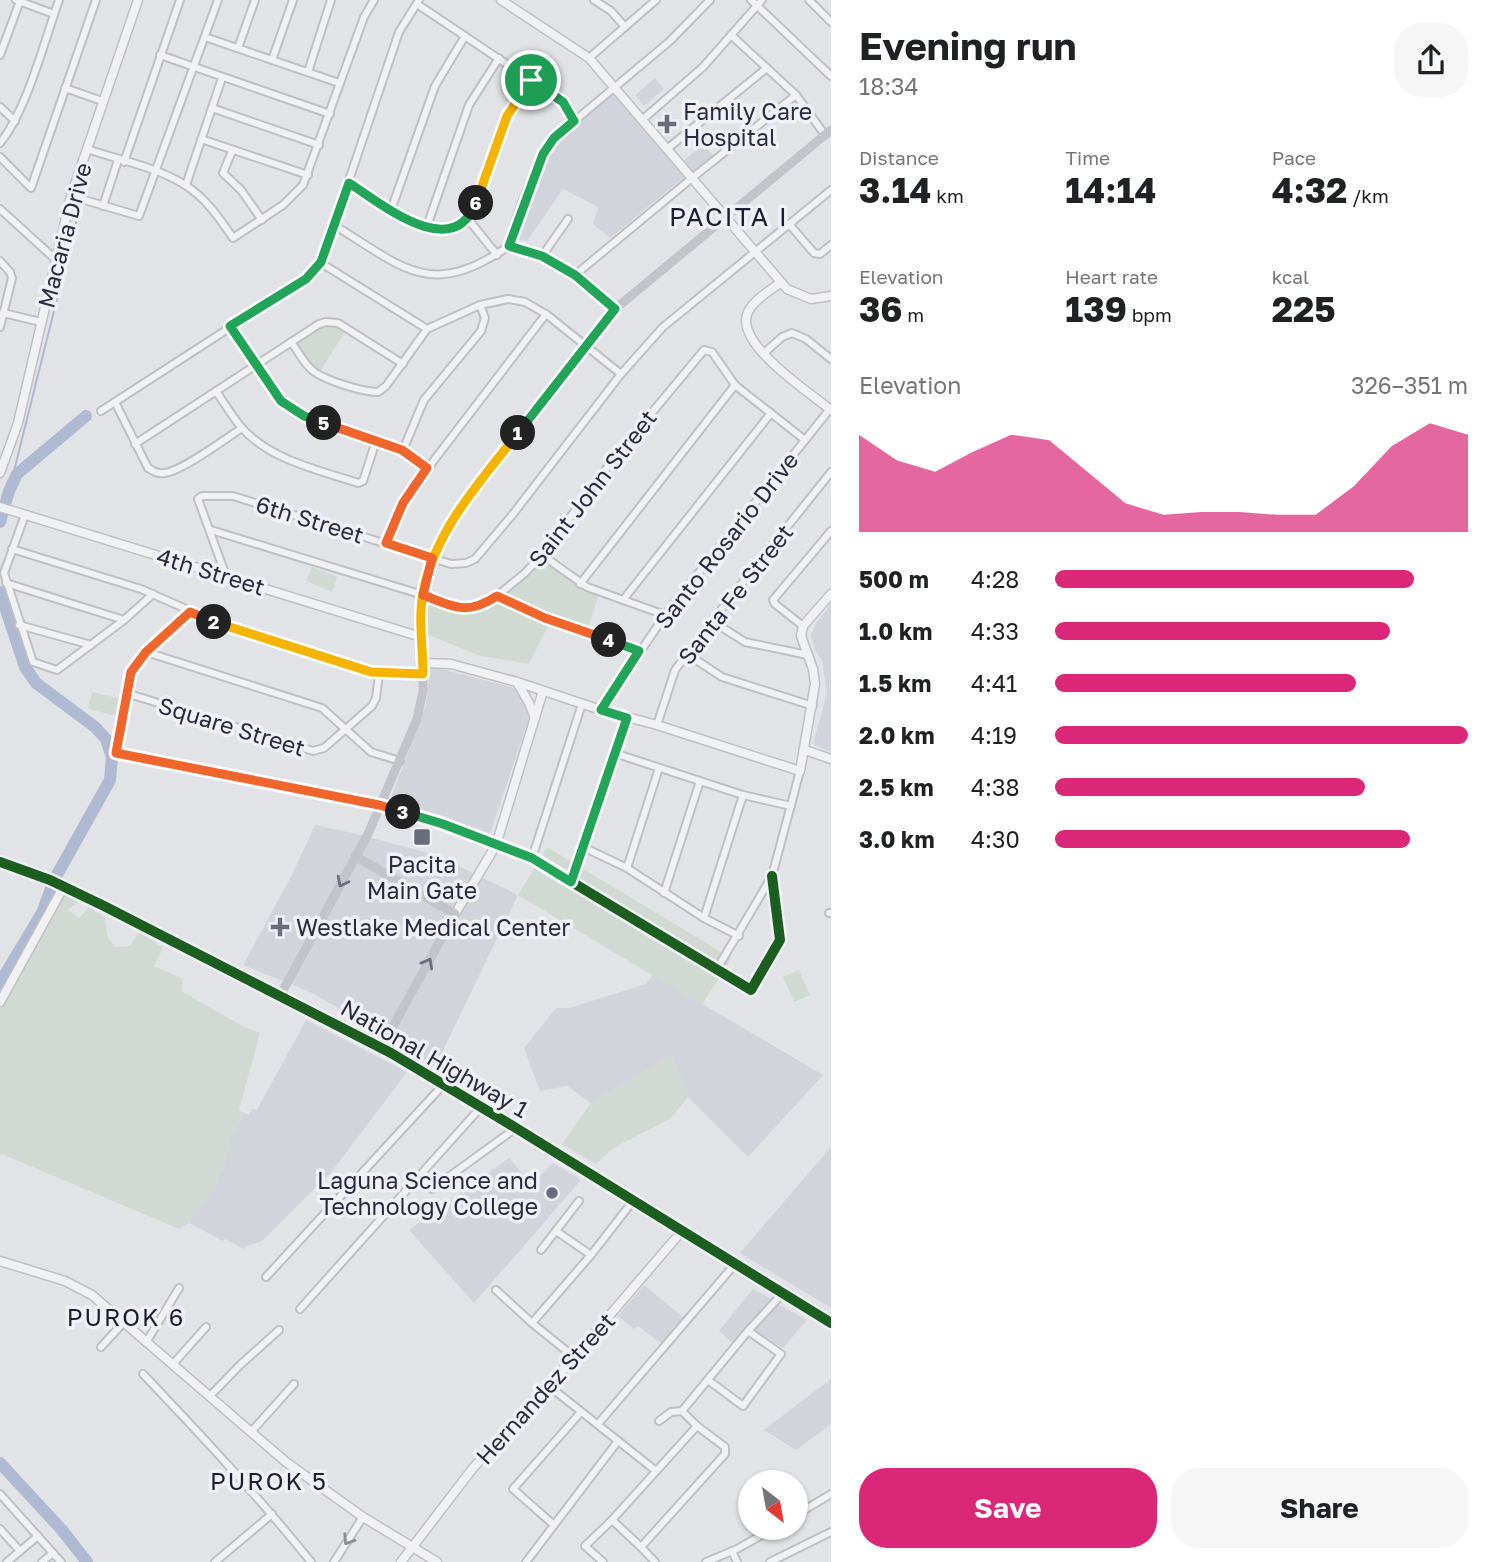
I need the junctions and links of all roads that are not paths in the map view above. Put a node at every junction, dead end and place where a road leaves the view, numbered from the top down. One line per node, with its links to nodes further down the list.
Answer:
1 (59, 0): 19 (street)
2 (96, 0): 39 (street)
3 (138, 0): 41 (street, Macaria Drive)
4 (180, 0): 27 (street)
5 (218, 0): 24 (street)
6 (255, 0): 25 (street)
7 (293, 0): 30 (street)
8 (331, 0): 33 (street)
9 (374, 0): 37 (street)
10 (500, 0): 29 (street)
11 (594, 0): 21 (street)
12 (656, 0): 21 (street)
13 (710, 0): 38 (street)
14 (751, 0): 18 (street)
15 (808, 0): 20 (street)
16 (18, 1): 19 (street); 26 (street)
17 (418, 2): 23 (street); 60 (street)
18 (760, 3): 22 (street); 34 (street)
19 (54, 14): 46 (street)
20 (831, 22)
21 (625, 27): 29 (street)
22 (731, 35): 32 (street); 45 (street)
23 (465, 36): 28 (street); 66 (street)
24 (205, 37): 25 (street); 31 (street)
25 (238, 48): 30 (street)
26 (0, 55)
27 (160, 55): 31 (street); 56 (street)
28 (499, 58): 36 (street); 73 (street)
29 (589, 58): 38 (street)
30 (272, 60): 33 (street)
31 (193, 68): 35 (street); 57 (street)
32 (767, 68): 40 (street); 53 (street)
33 (308, 72): 37 (street)
34 (831, 76)
35 (222, 78): 43 (street); 44 (street)
36 (531, 80): 47 (street); 68 (street)
37 (339, 83): 44 (street)
38 (614, 86): 45 (street); 47 (street)
39 (65, 88): 41 (street); 55 (street)
40 (796, 95): 48 (street); 59 (street)
41 (102, 101): 52 (street, Macaria Drive)
42 (0, 107): 46 (street)
43 (212, 108): 49 (street); 51 (street)
44 (330, 114): 51 (street)
45 (642, 120): 53 (street)
46 (15, 121): 50 (street)
47 (574, 121): 75 (street)
48 (828, 133): 67 (main road)
49 (201, 139): 54 (street); 61 (street)
50 (0, 143)
51 (318, 145): 58 (street)
52 (87, 149): 56 (street); 63 (street, Macaria Drive)
53 (667, 149): 59 (street)
54 (232, 150): 58 (street); 70 (street)
55 (0, 157)
56 (121, 161): 57 (street); 64 (street)
57 (155, 172): 61 (street); 64 (street)
58 (308, 175): 70 (street)
59 (692, 178): 67 (street); 82 (street)
60 (349, 183): 66 (street); 72 (street)
61 (186, 185): 70 (street)
62 (831, 190): 71 (street, 6th Street)
63 (71, 196): 64 (street); 79 (street, Macaria Drive)
64 (103, 206)
65 (0, 209): 79 (street)
66 (391, 210): 73 (street)
67 (725, 217): 76 (street); 86 (main road)
68 (468, 219): 73 (street); 77 (street)
69 (568, 219): 78 (street)
70 (262, 220)
71 (789, 223): 74 (street); 76 (street, 6th Street)
72 (334, 225): 77 (street); 81 (street)
73 (426, 229)
74 (831, 245)
75 (509, 246): 77 (street); 78 (street)
76 (754, 253): 83 (street); 99 (street, 6th Street)
77 (497, 255)
78 (542, 256): 82 (street)
79 (55, 259): 89 (street, Macaria Drive)
80 (0, 261): 87 (street)
81 (321, 262): 90 (street); 92 (street)
82 (575, 275): 86 (street)
83 (780, 283): 84 (street); 95 (street)
84 (831, 298)
85 (480, 305): 88 (street); 92 (street); 110 (street)
86 (615, 309): 94 (main road)
87 (3, 313): 89 (street); 91 (street)
88 (546, 314): 94 (street); 112 (street)
89 (41, 321): 111 (street, Macaria Drive)
90 (230, 326): 98 (street); 102 (street)
91 (0, 327)
92 (427, 329): 97 (street)
93 (291, 342): 97 (street); 97 (street); 98 (street)
94 (586, 345): 99 (street); 122 (main road)
95 (763, 354): 96 (street); 103 (street)
96 (831, 359)
97 (403, 364)
98 (256, 365): 101 (street); 108 (street)
99 (621, 374): 122 (street, 6th Street)
100 (735, 385): 105 (street); 121 (street, Saint John Street); 125 (street)
101 (216, 391): 106 (street); 109 (street)
102 (115, 402): 104 (street); 109 (street)
103 (831, 410): 107 (street, Santo Rosario Drive)
104 (101, 411)
105 (771, 414): 107 (street); 130 (street)
106 (242, 428): 108 (street); 109 (street)
107 (805, 440): 132 (street, Santo Rosario Drive)
108 (376, 441): 110 (street)
109 (135, 444)
110 (402, 450): 112 (street)
111 (4, 455): 113 (street, Macaria Drive)
112 (427, 468): 119 (street)
113 (0, 472)
114 (831, 472): 134 (street, Santa Fe Street)
115 (0, 507): 116 (street, 4th Street)
116 (23, 517): 120 (street); 123 (street, 4th Street)
117 (211, 530): 119 (street, 6th Street); 123 (street, 6th Street); 128 (street, Saint John Street)
118 (831, 531): 136 (street)
119 (386, 543): 122 (street, 6th Street)
120 (12, 549): 124 (street); 126 (street)
121 (542, 555): 125 (street); 129 (street, Saint John Street)
122 (432, 558): 128 (main road)
123 (226, 576): 137 (street, 4th Street)
124 (6, 583): 133 (street); 135 (street)
125 (580, 584): 130 (street)
126 (153, 594): 131 (street); 133 (street)
127 (831, 594): 136 (street)
128 (423, 595): 129 (street, Saint John Street); 137 (main road)
129 (497, 596): 139 (street, Santo Rosario Drive)
130 (623, 600): 132 (street)
131 (190, 612): 140 (street); 144 (street)
132 (665, 615): 139 (street, Santo Rosario Drive)
133 (124, 620): 138 (street)
134 (712, 621): 141 (street, Santa Fe Street); 142 (street)
135 (19, 625): 138 (street); 138 (street)
136 (803, 626): 142 (street)
137 (421, 637): 143 (main road)
138 (91, 645)
139 (639, 651): 151 (street)
140 (146, 652): 148 (street); 155 (street)
141 (687, 654): 150 (street); 154 (street, Santa Fe Street)
142 (808, 655): 150 (street)
143 (423, 663): 145 (main road); 146 (street)
144 (379, 674): 145 (street); 155 (street, Square Street)
145 (423, 674): 159 (main road)
146 (517, 682): 147 (street); 152 (street)
147 (543, 691): 149 (street); 152 (street)
148 (126, 693): 155 (street, Square Street); 164 (street)
149 (582, 704): 151 (street); 169 (street)
150 (813, 706): 156 (street)
151 (601, 710): 153 (street)
152 (535, 718): 166 (street)
153 (627, 718): 154 (street); 157 (street)
154 (657, 725): 161 (street)
155 (346, 730): 159 (street)
156 (805, 750): 158 (street); 161 (street)
157 (614, 753): 160 (street); 167 (street)
158 (831, 759)
159 (400, 761): 164 (main road)
160 (659, 768): 162 (street); 171 (street)
161 (800, 771): 165 (street)
162 (700, 782): 163 (street); 175 (street)
163 (743, 794): 165 (street); 177 (street)
164 (379, 805): 166 (street); 168 (main road)
165 (791, 806): 172 (street)
166 (496, 845): 169 (street); 176 (street)
167 (583, 847): 171 (street); 173 (street)
168 (355, 856): 176 (main road); 180 (main road, one-way to 180)
169 (532, 858): 173 (street)
170 (0, 862): 174 (highway, National Highway 1)
171 (627, 868): 175 (street)
172 (772, 876): 178 (street); 179 (street)
173 (571, 882): 179 (street)
174 (57, 883): 180 (highway, National Highway 1); 181 (street)
175 (664, 893): 177 (street)
176 (455, 914): 182 (main road, one-way to 176)
177 (704, 918): 178 (street)
178 (738, 936): 179 (street)
179 (717, 969)
180 (280, 996): 182 (highway, National Highway 1)
181 (0, 1002)
182 (382, 1048): 183 (highway, National Highway 1)
183 (444, 1084): 184 (highway, National Highway 1); 195 (street)
184 (481, 1107): 185 (highway, National Highway 1); 186 (street)
185 (516, 1128): 186 (street); 188 (highway, National Highway 1)
186 (417, 1178): 199 (street)
187 (579, 1201): 189 (street)
188 (633, 1201): 190 (highway, National Highway 1); 192 (street)
189 (556, 1231): 191 (street); 192 (street)
190 (681, 1232): 194 (highway, National Highway 1); 208 (street, Hernandez Street)
191 (541, 1250)
192 (590, 1255): 201 (street)
193 (0, 1261): 200 (street)
194 (735, 1264): 198 (highway, National Highway 1); 216 (street)
195 (266, 1277)
196 (179, 1288): 206 (street)
197 (496, 1290): 201 (street)
198 (783, 1293): 202 (highway, National Highway 1); 205 (street)
199 (300, 1310)
200 (124, 1322): 206 (street); 207 (street)
201 (532, 1323): 208 (street)
202 (831, 1323)
203 (206, 1327): 209 (street)
204 (279, 1330): 215 (street)
205 (748, 1331): 211 (street); 211 (street)
206 (146, 1341): 209 (street)
207 (101, 1347)
208 (574, 1357): 213 (street, Hernandez Street)
209 (173, 1364): 215 (street)
210 (143, 1374): 228 (street)
211 (708, 1380): 217 (street)
212 (294, 1384): 222 (street)
213 (549, 1386): 218 (street); 236 (street, Hernandez Street)
214 (615, 1390): 216 (street)
215 (210, 1396): 222 (street)
216 (621, 1396): 220 (street)
217 (682, 1411): 219 (street); 221 (street)
218 (581, 1412): 220 (street); 231 (street)
219 (659, 1421)
220 (598, 1424): 223 (street)
221 (697, 1426): 224 (street); 237 (street)
222 (251, 1432): 229 (street)
223 (618, 1441): 224 (street); 231 (street)
224 (656, 1471): 230 (street)
225 (0, 1494): 234 (street)
226 (831, 1494): 227 (street)
227 (808, 1508)
228 (272, 1514): 244 (street); 245 (street)
229 (363, 1517): 236 (street); 246 (street, one-way to 246)
230 (612, 1520): 237 (street); 250 (street)
231 (554, 1525): 249 (street)
232 (0, 1529): 238 (street)
233 (831, 1532): 254 (street)
234 (38, 1536): 238 (street); 240 (street)
235 (752, 1540): 239 (street)
236 (413, 1547): 247 (street, Hernandez Street); 248 (street)
237 (641, 1548): 251 (street)
238 (20, 1551): 241 (street)
239 (732, 1551): 252 (street); 253 (street)
240 (53, 1553): 242 (street); 243 (street)
241 (7, 1562)
242 (42, 1562)
243 (61, 1562)
244 (215, 1562)
245 (311, 1562)
246 (334, 1562)
247 (401, 1562)
248 (437, 1562)
249 (526, 1562)
250 (603, 1562)
251 (655, 1562)
252 (706, 1562)
253 (737, 1562)
254 (770, 1562)

